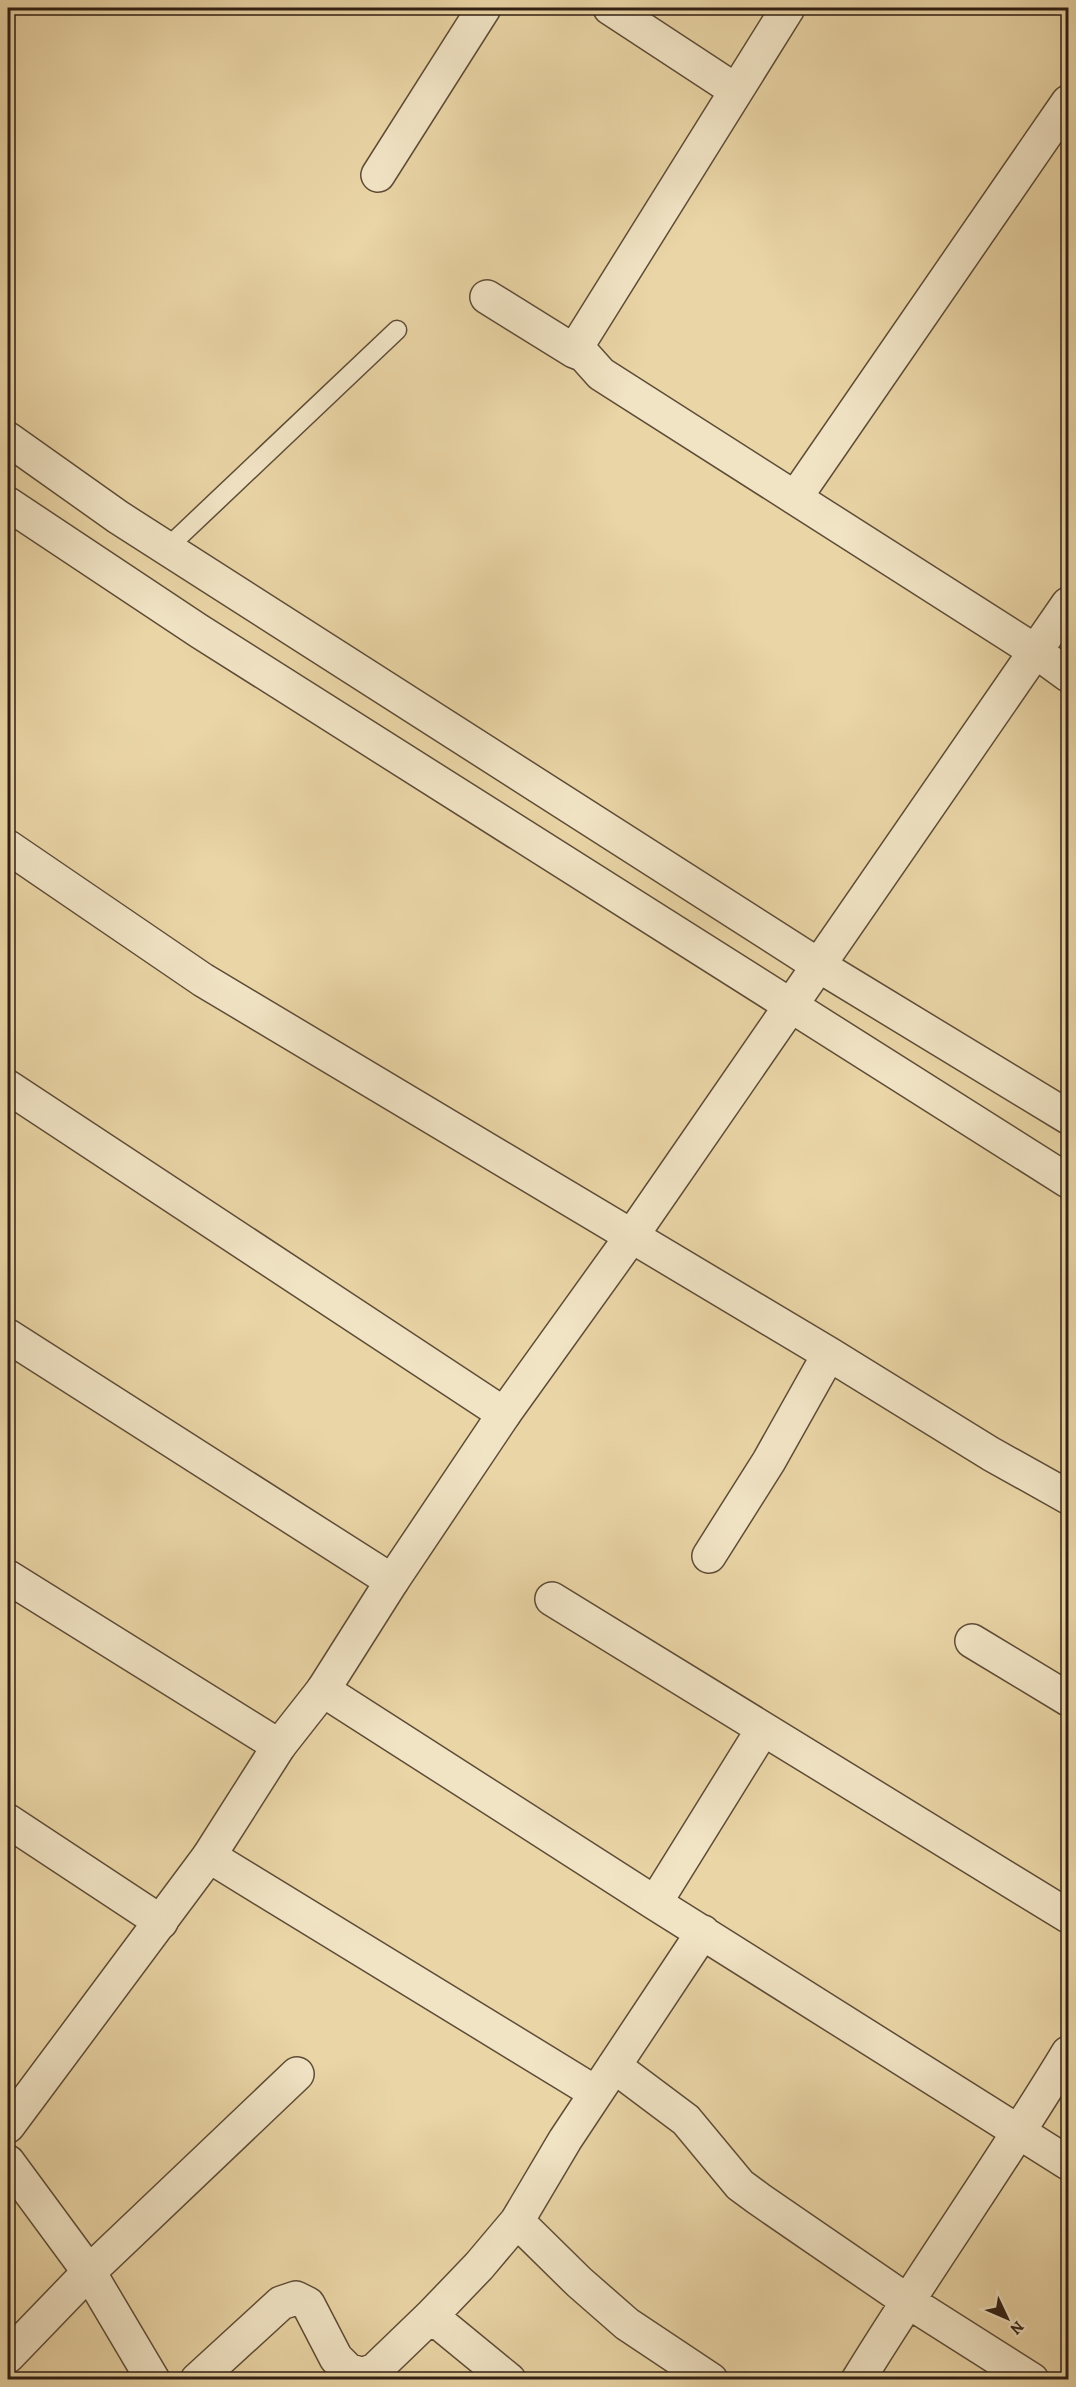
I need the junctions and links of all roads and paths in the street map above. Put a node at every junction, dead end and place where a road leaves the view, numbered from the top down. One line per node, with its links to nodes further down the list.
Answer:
1 (484, 8): 6 (street)
2 (610, 8): 4 (street)
3 (788, 8): 4 (street)
4 (735, 90): 9 (street)
5 (1068, 102): 11 (street)
6 (378, 175)
7 (487, 297): 9 (street)
8 (397, 330): 13 (lane)
9 (574, 351): 11 (street)
10 (8, 439): 13 (street)
11 (795, 498): 15 (street)
12 (8, 504): 19 (street)
13 (167, 548): 18 (street)
14 (1068, 604): 15 (street)
15 (1035, 651): 16 (street); 18 (street)
16 (1068, 675)
17 (8, 847): 23 (street)
18 (818, 965): 19 (street); 21 (street)
19 (790, 1006): 22 (street); 23 (street)
20 (8, 1087): 26 (street)
21 (1068, 1117)
22 (1068, 1181)
23 (631, 1237): 25 (street); 26 (street)
24 (8, 1336): 30 (street)
25 (829, 1354): 27 (street); 28 (street)
26 (504, 1414): 30 (street)
27 (1068, 1497)
28 (709, 1556)
29 (8, 1577): 36 (street)
30 (392, 1581): 33 (street)
31 (552, 1599): 35 (street)
32 (972, 1641): 34 (street)
33 (323, 1690): 36 (street); 39 (street)
34 (1068, 1699)
35 (764, 1729): 39 (street); 40 (street)
36 (279, 1746): 38 (street)
37 (8, 1821): 41 (street)
38 (209, 1856): 41 (street); 46 (street)
39 (655, 1903): 42 (street)
40 (1068, 1916)
41 (161, 1922): 47 (street)
42 (703, 1932): 44 (street); 48 (street)
43 (1068, 2053): 48 (street)
44 (614, 2066): 46 (street); 53 (street)
45 (297, 2074): 52 (street)
46 (596, 2093): 51 (street)
47 (8, 2126)
48 (1019, 2133): 50 (street); 53 (street)
49 (8, 2162): 52 (street)
50 (1068, 2163)
51 (517, 2221): 54 (street); 59 (street)
52 (89, 2272): 55 (street); 56 (street)
53 (906, 2300): 60 (street); 61 (street)
54 (431, 2316): 57 (street); 58 (street)
55 (8, 2356)
56 (153, 2379)
57 (197, 2379)
58 (509, 2379)
59 (711, 2379)
60 (858, 2379)
61 (1032, 2379)

